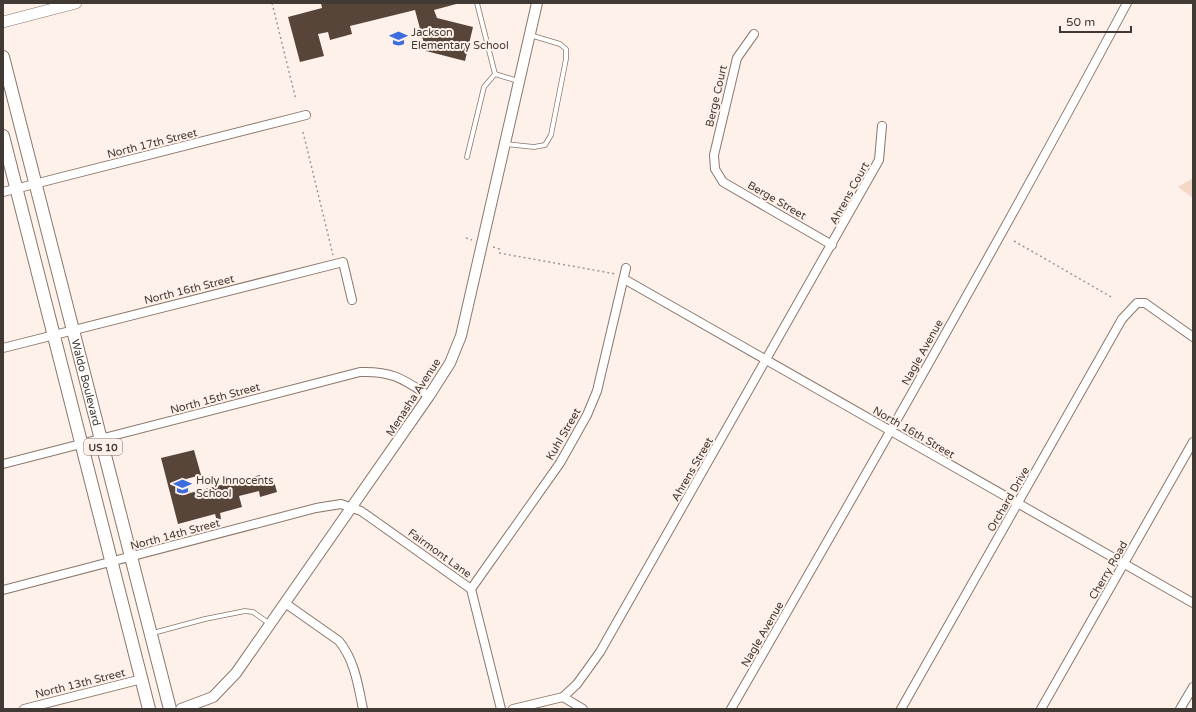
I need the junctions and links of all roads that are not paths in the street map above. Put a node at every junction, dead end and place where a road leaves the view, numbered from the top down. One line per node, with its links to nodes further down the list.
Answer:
1 (76, 3): 5 (main road)
2 (476, 3): 9 (lane)
3 (536, 3): 7 (street, Menasha Avenue)
4 (1127, 3): 30 (street, Nagle Avenue)
5 (3, 22)
6 (754, 34): 16 (street, Berge Court)
7 (529, 35): 10 (street, Menasha Avenue); 14 (lane)
8 (3, 56): 17 (main road, Waldo Boulevard / US 10)
9 (495, 74): 10 (lane); 15 (lane)
10 (519, 81): 14 (street, Menasha Avenue)
11 (306, 115): 17 (street, North 17th Street)
12 (882, 126): 20 (street, Ahrens Court)
13 (3, 136): 18 (main road, Waldo Boulevard / US 10)
14 (505, 144): 29 (street, Menasha Avenue)
15 (467, 156)
16 (715, 169): 20 (street, Berge Street)
17 (36, 184): 18 (street, North 17th Street); 24 (main road, Waldo Boulevard / US 10)
18 (17, 189): 19 (street, North 17th Street); 25 (main road, Waldo Boulevard / US 10)
19 (3, 192)
20 (832, 246): 28 (street, Ahrens Street)
21 (626, 268): 22 (street, Kuhl Street)
22 (624, 279): 28 (street, North 16th Street); 40 (street, Kuhl Street)
23 (352, 300): 24 (street, North 16th Street)
24 (73, 329): 25 (street, North 16th Street); 31 (main road, Waldo Boulevard / US 10)
25 (54, 334): 27 (street, North 16th Street); 33 (main road, Waldo Boulevard / US 10)
26 (1193, 337): 35 (street, Orchard Drive)
27 (3, 348)
28 (766, 360): 30 (street, North 16th Street); 48 (street, Ahrens Street)
29 (429, 396): 31 (street, North 15th Street); 36 (street, Menasha Avenue)
30 (891, 432): 35 (street, North 16th Street); 57 (street, Nagle Avenue)
31 (101, 439): 33 (street, North 15th Street); 37 (main road, Waldo Boulevard / US 10)
32 (1193, 442): 39 (street, Cherry Road)
33 (82, 444): 34 (street, North 15th Street); 38 (main road, Waldo Boulevard / US 10)
34 (3, 464)
35 (1018, 504): 39 (street, North 16th Street); 58 (street, Orchard Drive)
36 (352, 507): 37 (street, North 14th Street); 40 (street, Fairmont Lane); 42 (street, Menasha Avenue)
37 (131, 557): 38 (street, North 14th Street); 45 (main road, Waldo Boulevard / US 10)
38 (112, 562): 41 (street, North 14th Street); 46 (main road, Waldo Boulevard / US 10)
39 (1124, 564): 43 (street, North 16th Street); 59 (street, Cherry Road)
40 (471, 589): 54 (street, Fairmont Lane)
41 (3, 590)
42 (286, 602): 44 (street, Menasha Avenue); 53 (street)
43 (1193, 604)
44 (270, 625): 45 (lane); 52 (street, Menasha Avenue)
45 (151, 634): 51 (main road, Waldo Boulevard / US 10)
46 (142, 679): 49 (street, North 13th Street); 50 (main road, Waldo Boulevard / US 10)
47 (1193, 687): 60 (street)
48 (563, 697): 55 (street); 56 (street)
49 (24, 709)
50 (149, 709)
51 (170, 709)
52 (181, 709)
53 (363, 709)
54 (501, 709)
55 (514, 709)
56 (583, 709)
57 (731, 709)
58 (901, 709)
59 (1041, 709)
60 (1180, 709)

